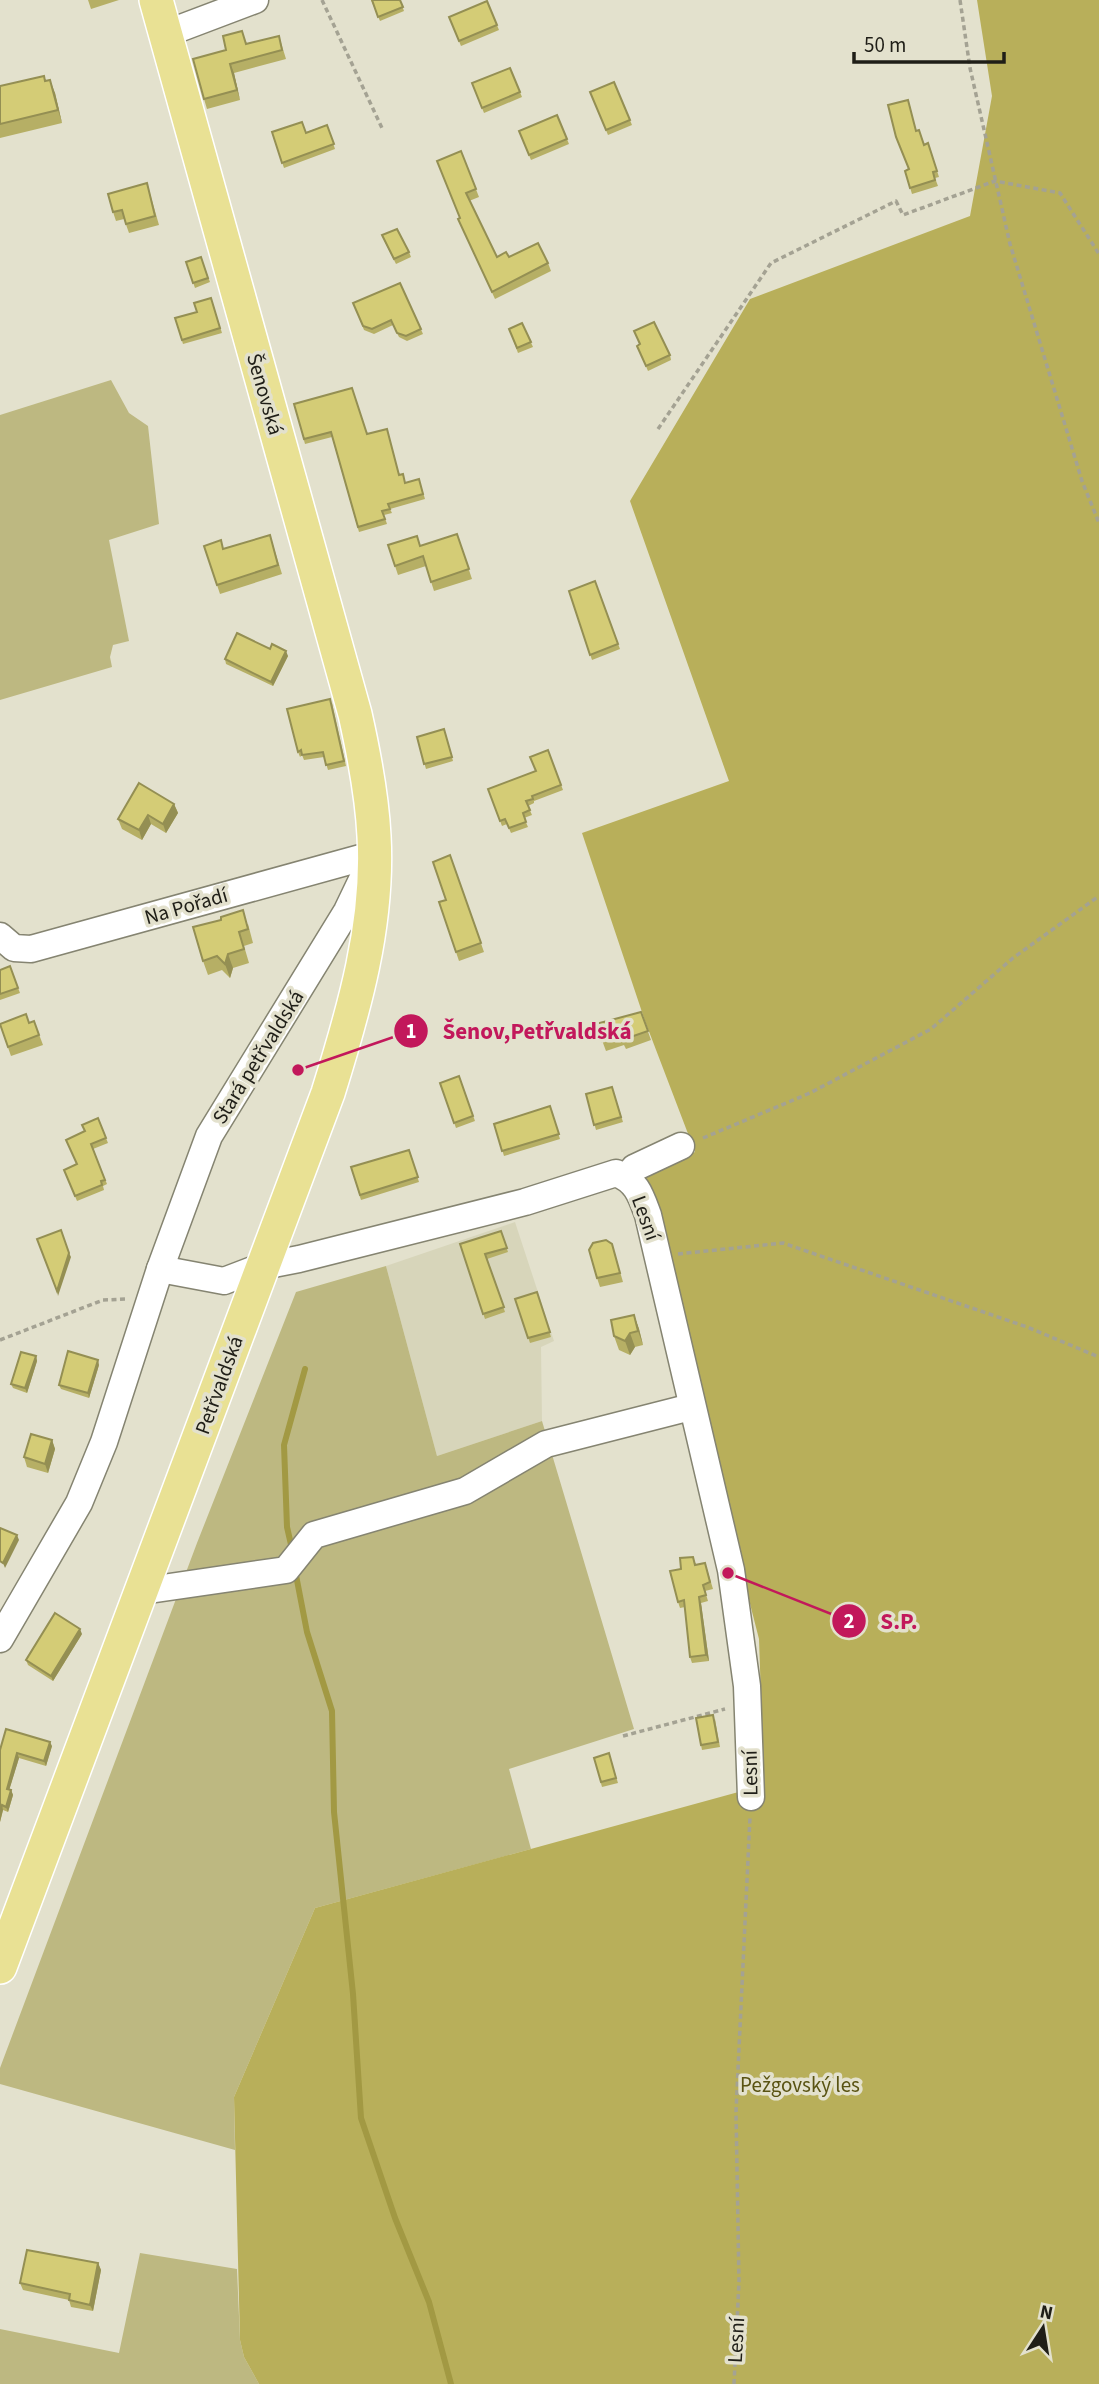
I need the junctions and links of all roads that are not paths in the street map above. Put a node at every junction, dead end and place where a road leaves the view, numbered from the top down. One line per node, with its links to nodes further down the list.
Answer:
1 (156, 0): 3 (main road, Šenovská)
2 (255, 0): 3 (street)
3 (165, 34): 4 (main road, Šenovská)
4 (369, 789): 5 (main road, Petřvaldská)
5 (375, 854): 6 (street, Na Pořadí); 9 (main road, Petřvaldská); 10 (street, Stará petřvaldská)
6 (0, 936)
7 (681, 1146): 8 (street, Lesní)
8 (628, 1178): 9 (street, Lesní); 11 (street, Lesní)
9 (263, 1266): 10 (street); 12 (main road, Petřvaldská)
10 (160, 1269): 13 (street, Stará petřvaldská)
11 (691, 1407): 12 (street); 14 (street, Lesní)
12 (142, 1591): 15 (main road, Petřvaldská)
13 (0, 1639)
14 (751, 1797)
15 (0, 1967)

